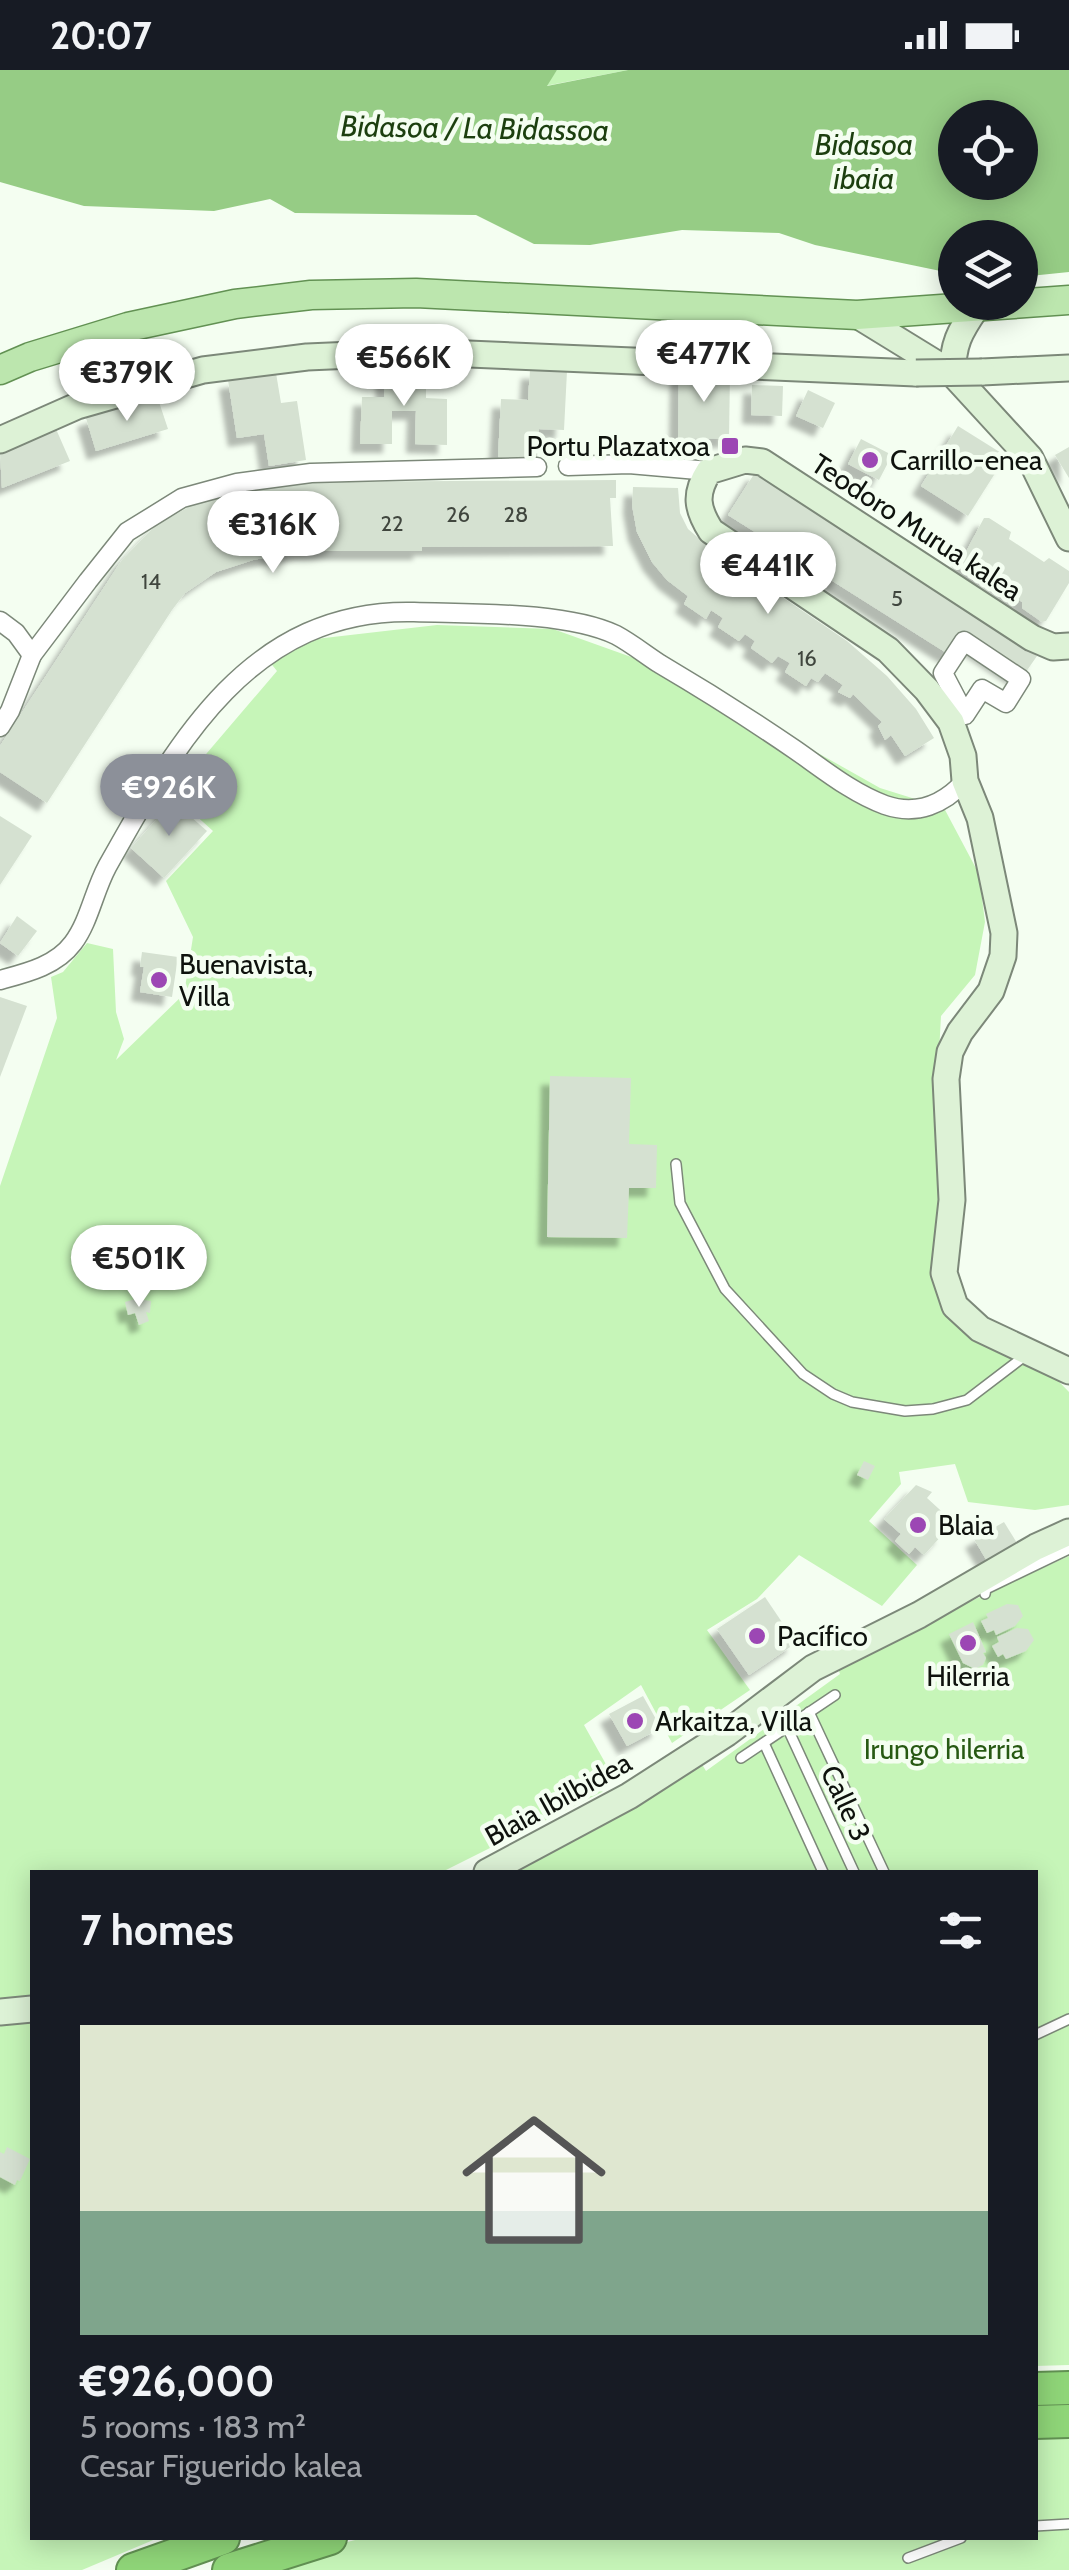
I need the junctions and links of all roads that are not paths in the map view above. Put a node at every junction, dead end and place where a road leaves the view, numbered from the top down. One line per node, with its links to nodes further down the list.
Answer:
1 (1069, 300): 2 (main road)
2 (1038, 303)
3 (938, 310): 4 (main road)
4 (857, 315): 7 (main road); 8 (street)
5 (968, 320): 8 (street)
6 (1069, 368): 9 (street, bridge)
7 (0, 370)
8 (953, 374): 13 (street)
9 (0, 440)
10 (568, 466): 12 (street)
11 (537, 467): 16 (street)
12 (709, 471): 15 (street, Teodoro Murua kalea); 19 (street)
13 (1069, 538)
14 (0, 620): 16 (street)
15 (1069, 646)
16 (32, 654): 18 (street)
17 (943, 673): 17 (street)
18 (0, 726)
19 (965, 780): 20 (street); 22 (street)
20 (0, 980)
21 (676, 1164): 22 (lane)
22 (1028, 1353): 23 (street)
23 (1069, 1371)
24 (1069, 1532): 28 (street, Blaia Ibilbidea)
25 (1069, 1548): 26 (lane)
26 (985, 1594)
27 (835, 1695): 29 (lane)
28 (774, 1698): 30 (lane, Calle 3); 33 (street, Blaia Ibilbidea)
29 (809, 1712): 30 (lane); 36 (lane)
30 (786, 1728): 31 (lane); 35 (lane, Calle 3)
31 (764, 1743): 32 (lane); 34 (lane)
32 (741, 1758)
33 (491, 1870)
34 (822, 1870)
35 (853, 1870)
36 (883, 1870)
37 (30, 2009): 38 (street)
38 (0, 2012)
39 (1069, 2019): 40 (lane)
40 (1038, 2034)
41 (1069, 2388): 42 (highway)
42 (1038, 2390)
43 (1069, 2421): 44 (highway)
44 (1038, 2422)
45 (1069, 2524): 46 (lane)
46 (1038, 2526)
47 (217, 2540): 51 (highway)
48 (324, 2540): 52 (highway)
49 (957, 2540): 50 (lane)
50 (908, 2558)
51 (133, 2570)
52 (229, 2570)

